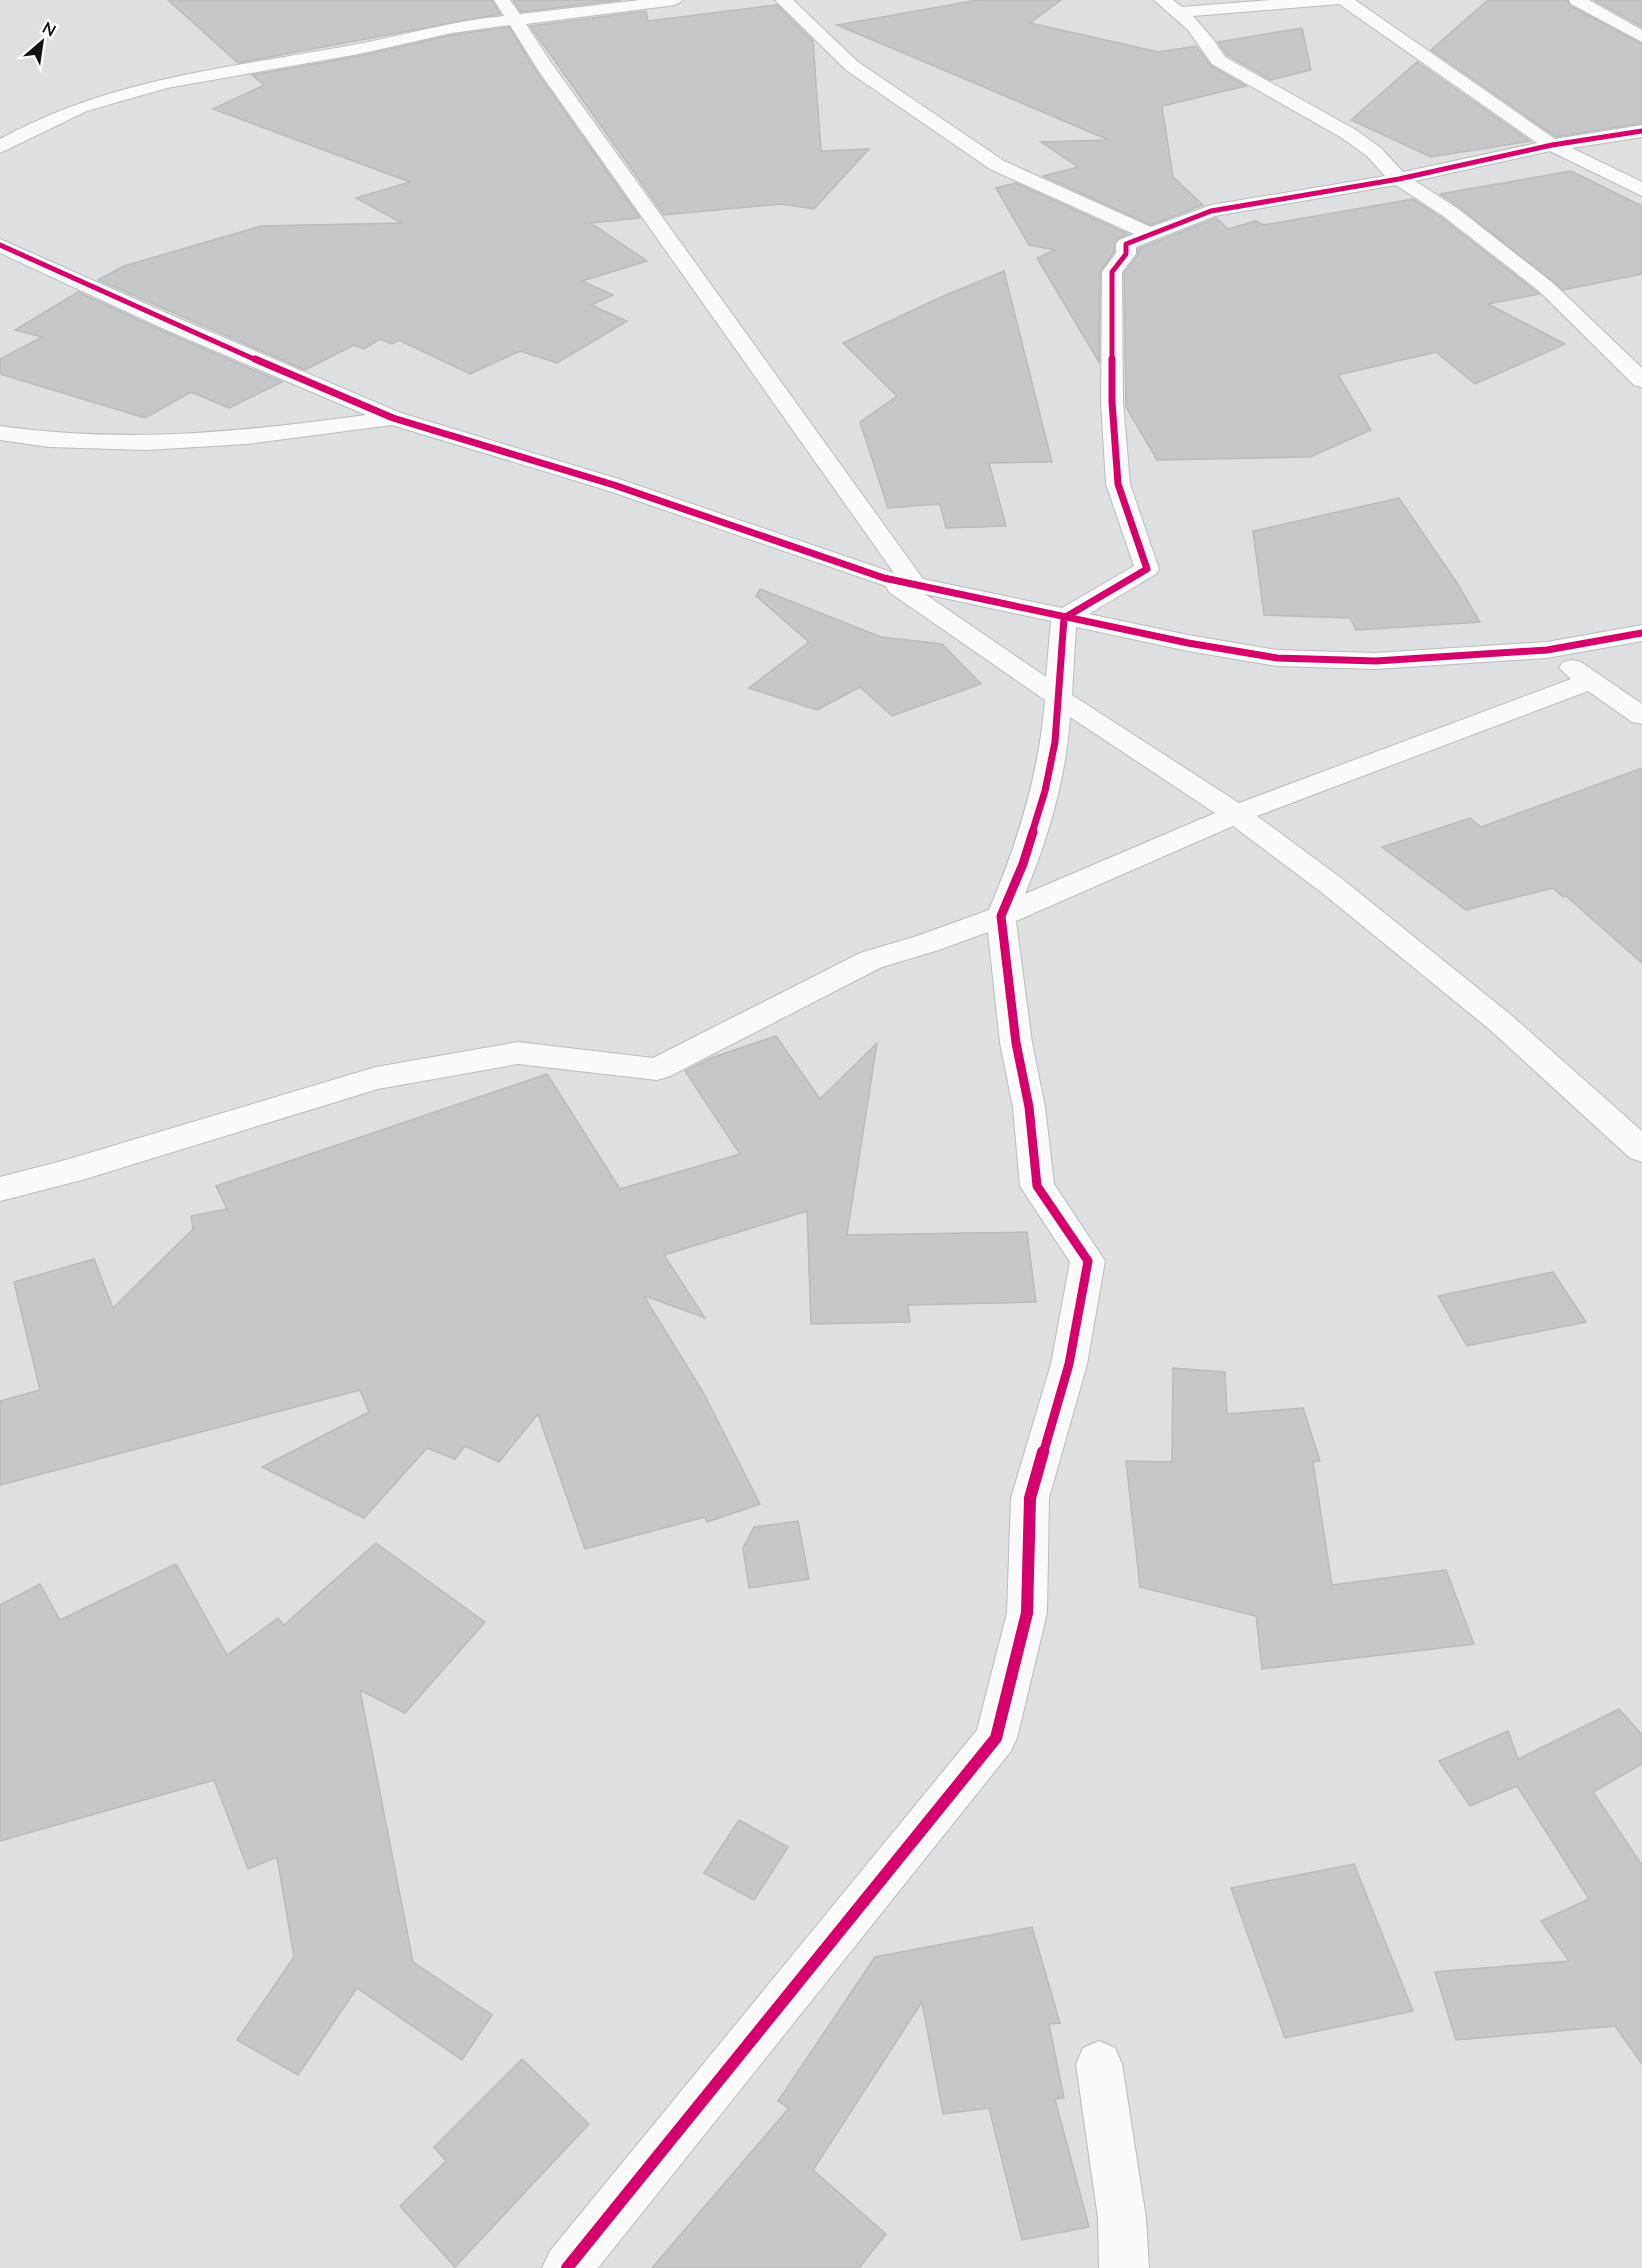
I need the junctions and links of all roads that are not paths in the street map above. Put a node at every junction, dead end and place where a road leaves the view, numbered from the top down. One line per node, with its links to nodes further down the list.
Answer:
1 (502, 0): 9 (street)
2 (675, 0): 9 (street)
3 (783, 0): 16 (street)
4 (1162, 0): 8 (street)
5 (1336, 0): 8 (street)
6 (1344, 0): 12 (street)
7 (1577, 0): 10 (street)
8 (1179, 12): 14 (street)
9 (517, 20): 13 (street); 22 (street)
10 (1642, 37)
11 (1642, 131): 12 (street)
12 (1552, 145): 14 (street); 15 (street)
13 (0, 147)
14 (1399, 179): 16 (street); 18 (street)
15 (1642, 190)
16 (1152, 235): 23 (street)
17 (0, 245): 19 (street)
18 (1642, 380)
19 (393, 418): 20 (street); 21 (street)
20 (0, 433)
21 (884, 578): 22 (street); 27 (street)
22 (915, 585): 23 (street)
23 (1064, 618): 25 (street); 27 (street)
24 (1642, 633): 25 (street)
25 (1547, 650): 26 (street)
26 (1591, 681): 28 (street); 29 (street)
27 (1059, 698): 29 (street); 30 (street)
28 (1642, 716)
29 (1236, 814): 30 (street); 31 (street)
30 (1002, 916): 32 (street); 34 (street)
31 (1642, 1150)
32 (0, 1189)
33 (1099, 2064): 35 (street)
34 (567, 2268)
35 (1124, 2268)

